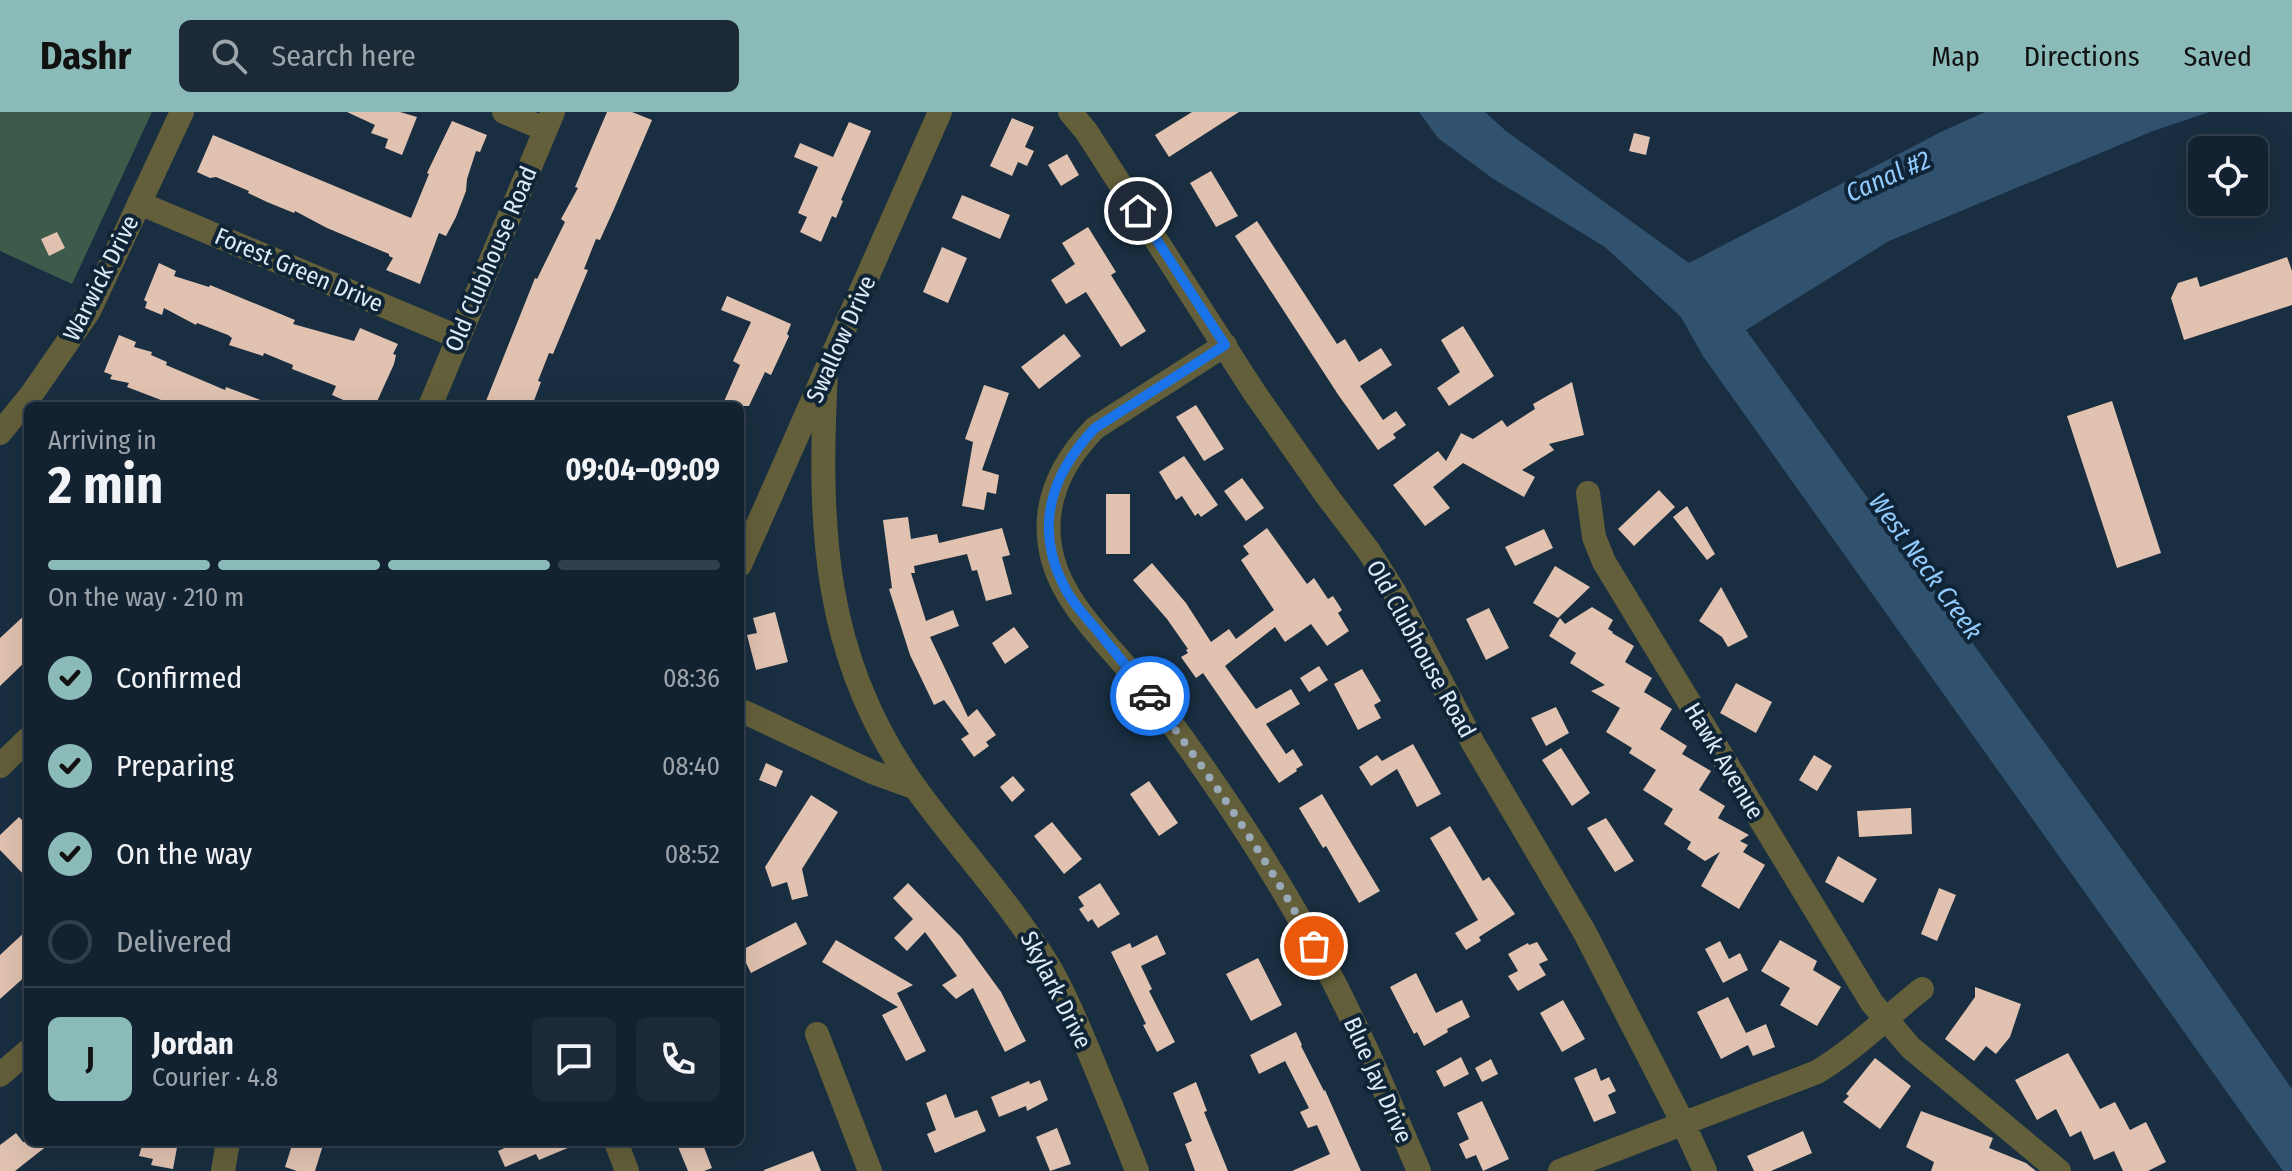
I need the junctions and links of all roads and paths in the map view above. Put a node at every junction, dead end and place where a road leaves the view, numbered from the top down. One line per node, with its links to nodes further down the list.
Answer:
1 (182, 112): 6 (street, Warwick Drive)
2 (504, 112): 5 (street)
3 (940, 112): 9 (street, Swallow Drive)
4 (1070, 112): 8 (street, Old Clubhouse Road)
5 (549, 121): 7 (street, Old Clubhouse Road)
6 (139, 203): 7 (street, Forest Green Drive); 10 (street, Warwick Drive)
7 (458, 337): 11 (street, Old Clubhouse Road)
8 (1225, 345): 25 (street, Old Clubhouse Road); 32 (street, Blue Jay Drive)
9 (826, 372): 15 (street, Swallow Drive); 19 (street, Skylark Drive)
10 (40, 401)
11 (432, 402)
12 (24, 414): 13 (street, Warwick Drive)
13 (0, 433)
14 (1588, 493): 21 (street, Hawk Avenue)
15 (744, 556)
16 (744, 712): 19 (street)
17 (24, 743): 18 (street)
18 (0, 766)
19 (916, 788): 31 (street, Skylark Drive)
20 (1922, 989): 21 (street)
21 (1884, 1019): 25 (street); 35 (street, Hawk Avenue)
22 (817, 1034): 30 (street)
23 (24, 1054): 24 (street)
24 (0, 1075)
25 (1683, 1123): 33 (street); 34 (street, Old Clubhouse Road)
26 (227, 1146): 28 (street)
27 (618, 1146): 29 (street)
28 (223, 1171)
29 (627, 1171)
30 (870, 1171)
31 (1137, 1171)
32 (1419, 1171)
33 (1560, 1171)
34 (1705, 1171)
35 (2059, 1171)

